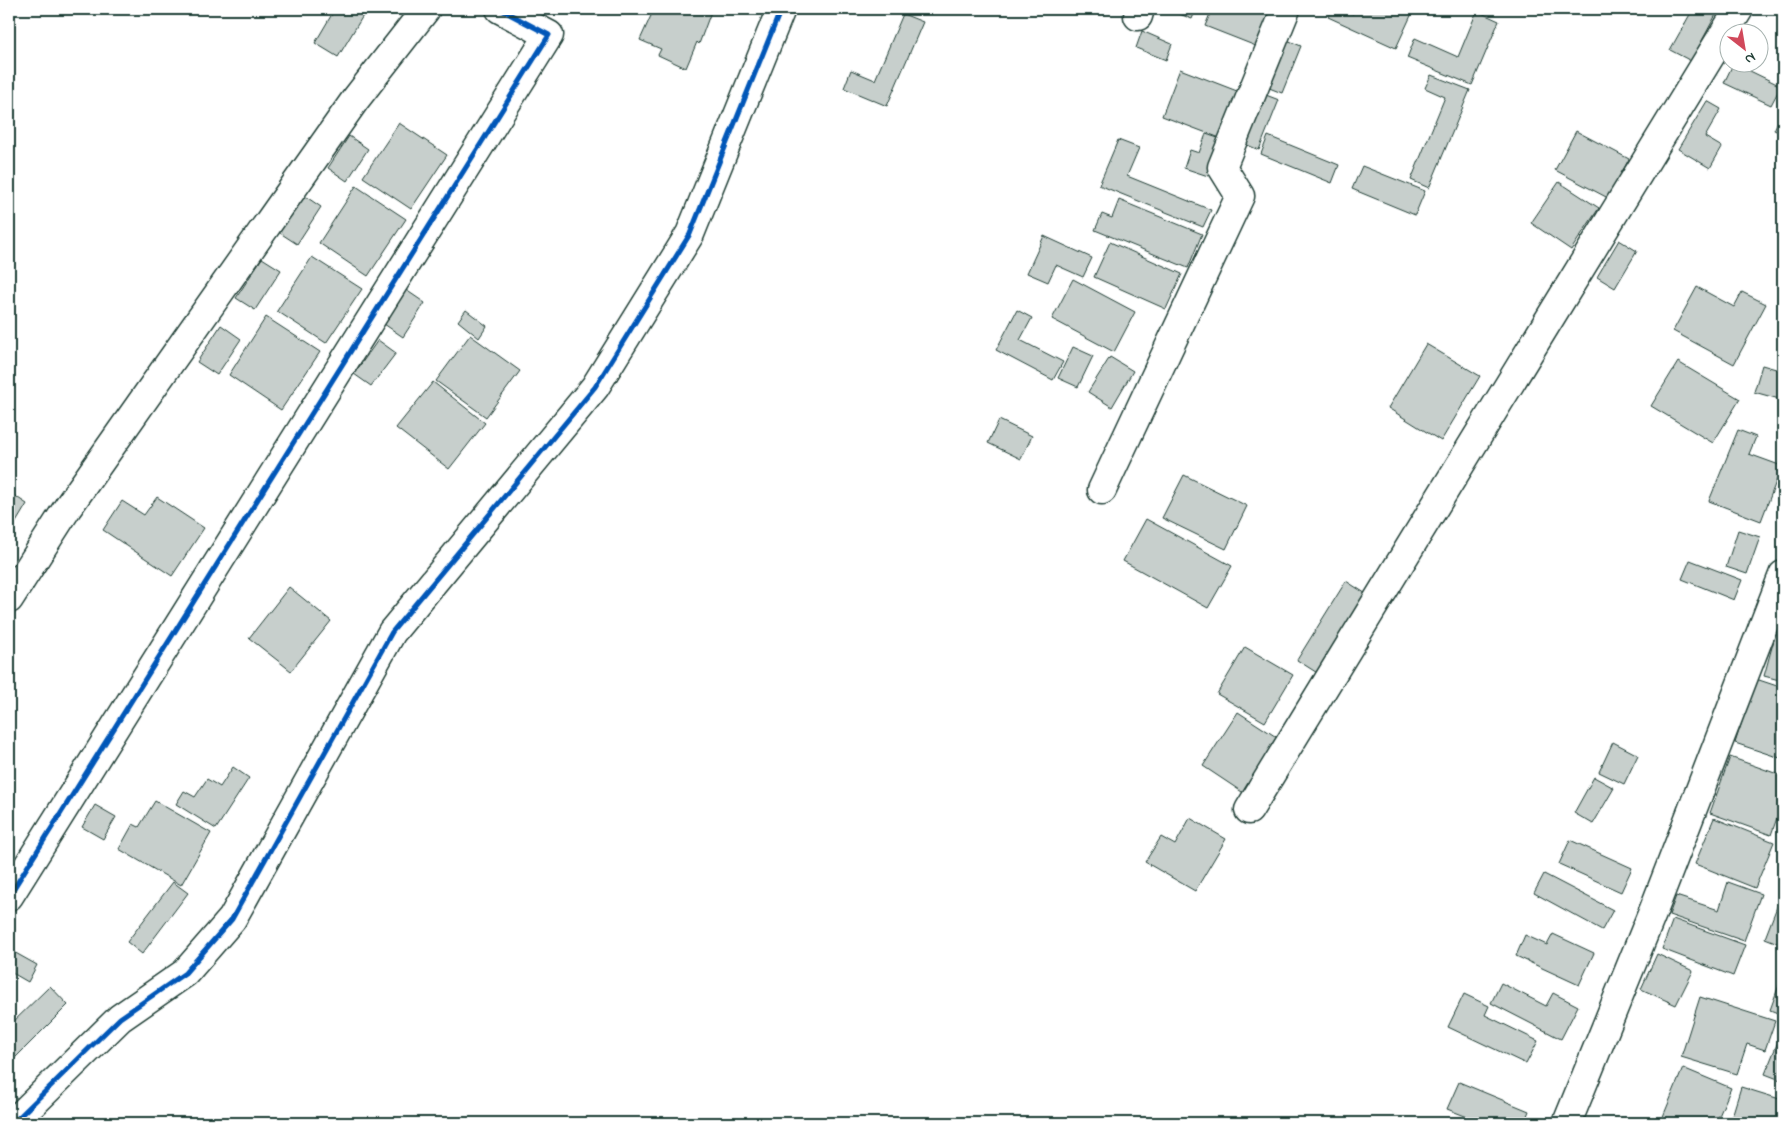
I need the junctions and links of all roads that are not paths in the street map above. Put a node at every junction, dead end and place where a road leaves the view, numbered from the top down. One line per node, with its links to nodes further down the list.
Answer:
1 (426, 9): 8 (street)
2 (500, 9): 10 (street)
3 (781, 9): 11 (street)
4 (1286, 9): 6 (street)
5 (1739, 9): 9 (street)
6 (1102, 490)
7 (1783, 575): 12 (street)
8 (9, 599)
9 (1249, 810)
10 (9, 896)
11 (14, 1123)
12 (1567, 1123)

